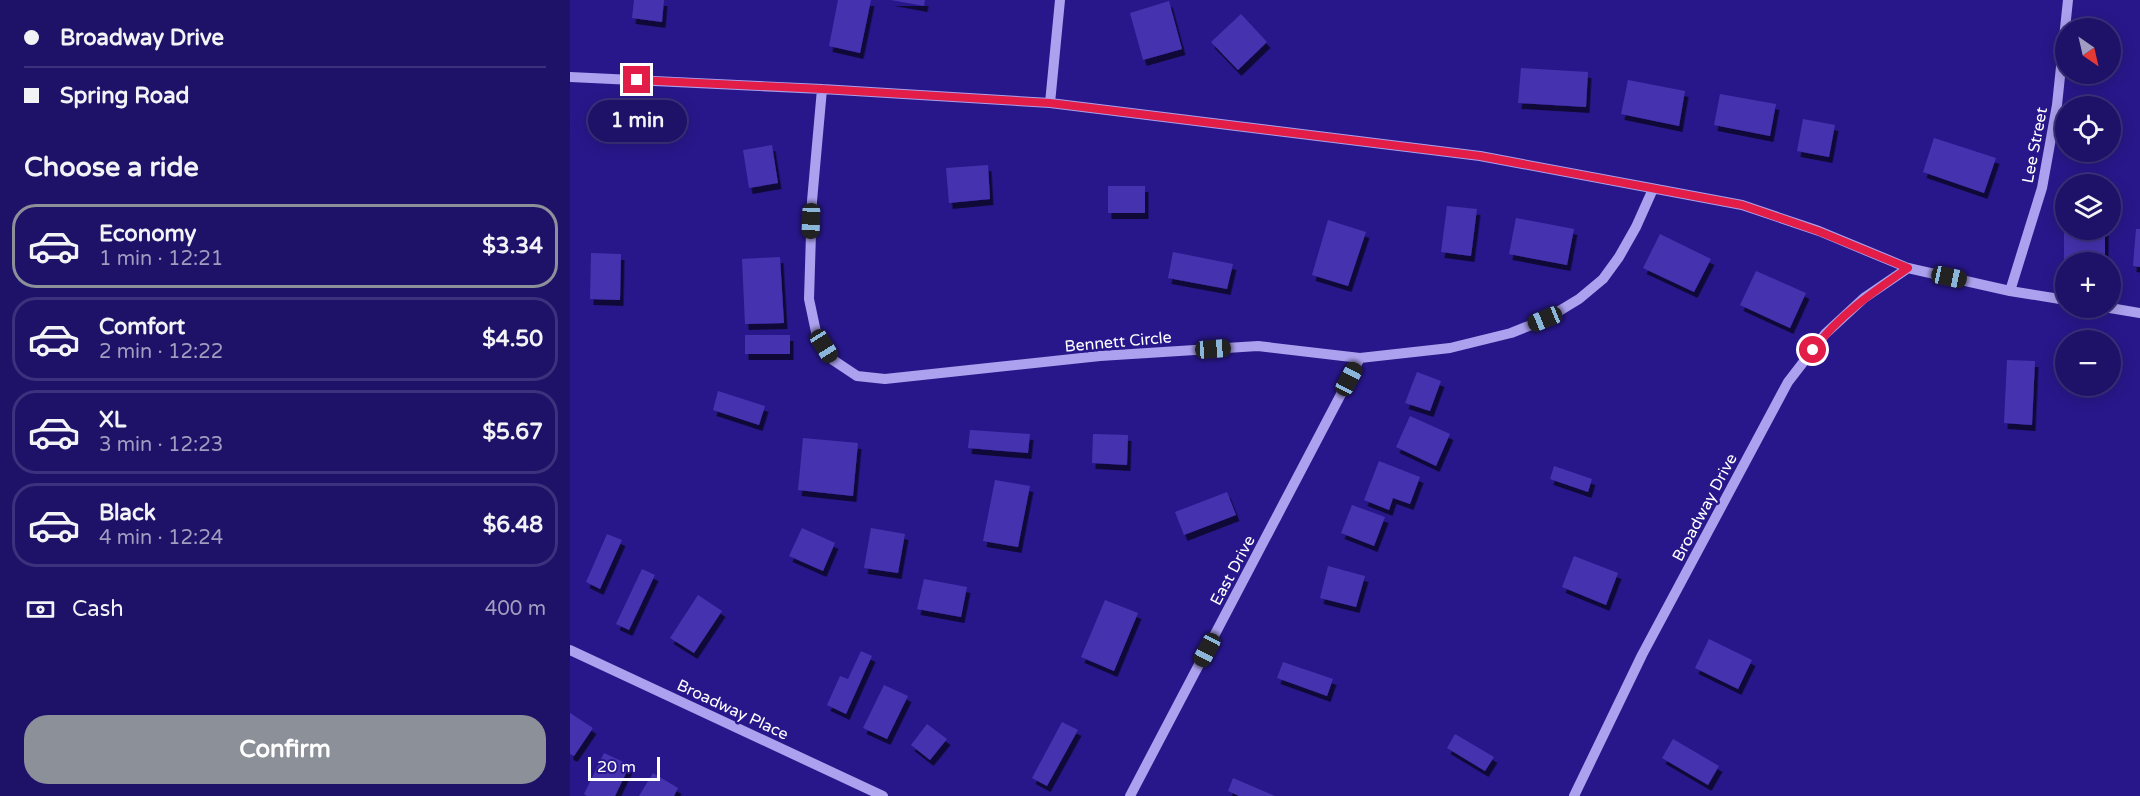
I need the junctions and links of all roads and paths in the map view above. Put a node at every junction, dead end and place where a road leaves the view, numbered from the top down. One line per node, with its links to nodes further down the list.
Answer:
1 (1060, 0): 5 (street)
2 (2068, 0): 8 (street, Lee Street)
3 (570, 77): 4 (street)
4 (822, 89): 5 (street); 12 (street, Bennett Circle)
5 (1050, 103): 6 (street)
6 (1653, 189): 7 (street); 12 (street, Bennett Circle)
7 (1908, 268): 8 (street); 16 (street, Broadway Drive)
8 (2010, 291): 9 (street)
9 (2055, 298)
10 (2121, 310): 11 (street)
11 (2140, 313)
12 (1360, 358): 15 (street, East Drive)
13 (570, 650): 14 (street, Broadway Place)
14 (883, 796)
15 (1130, 796)
16 (1574, 796)

